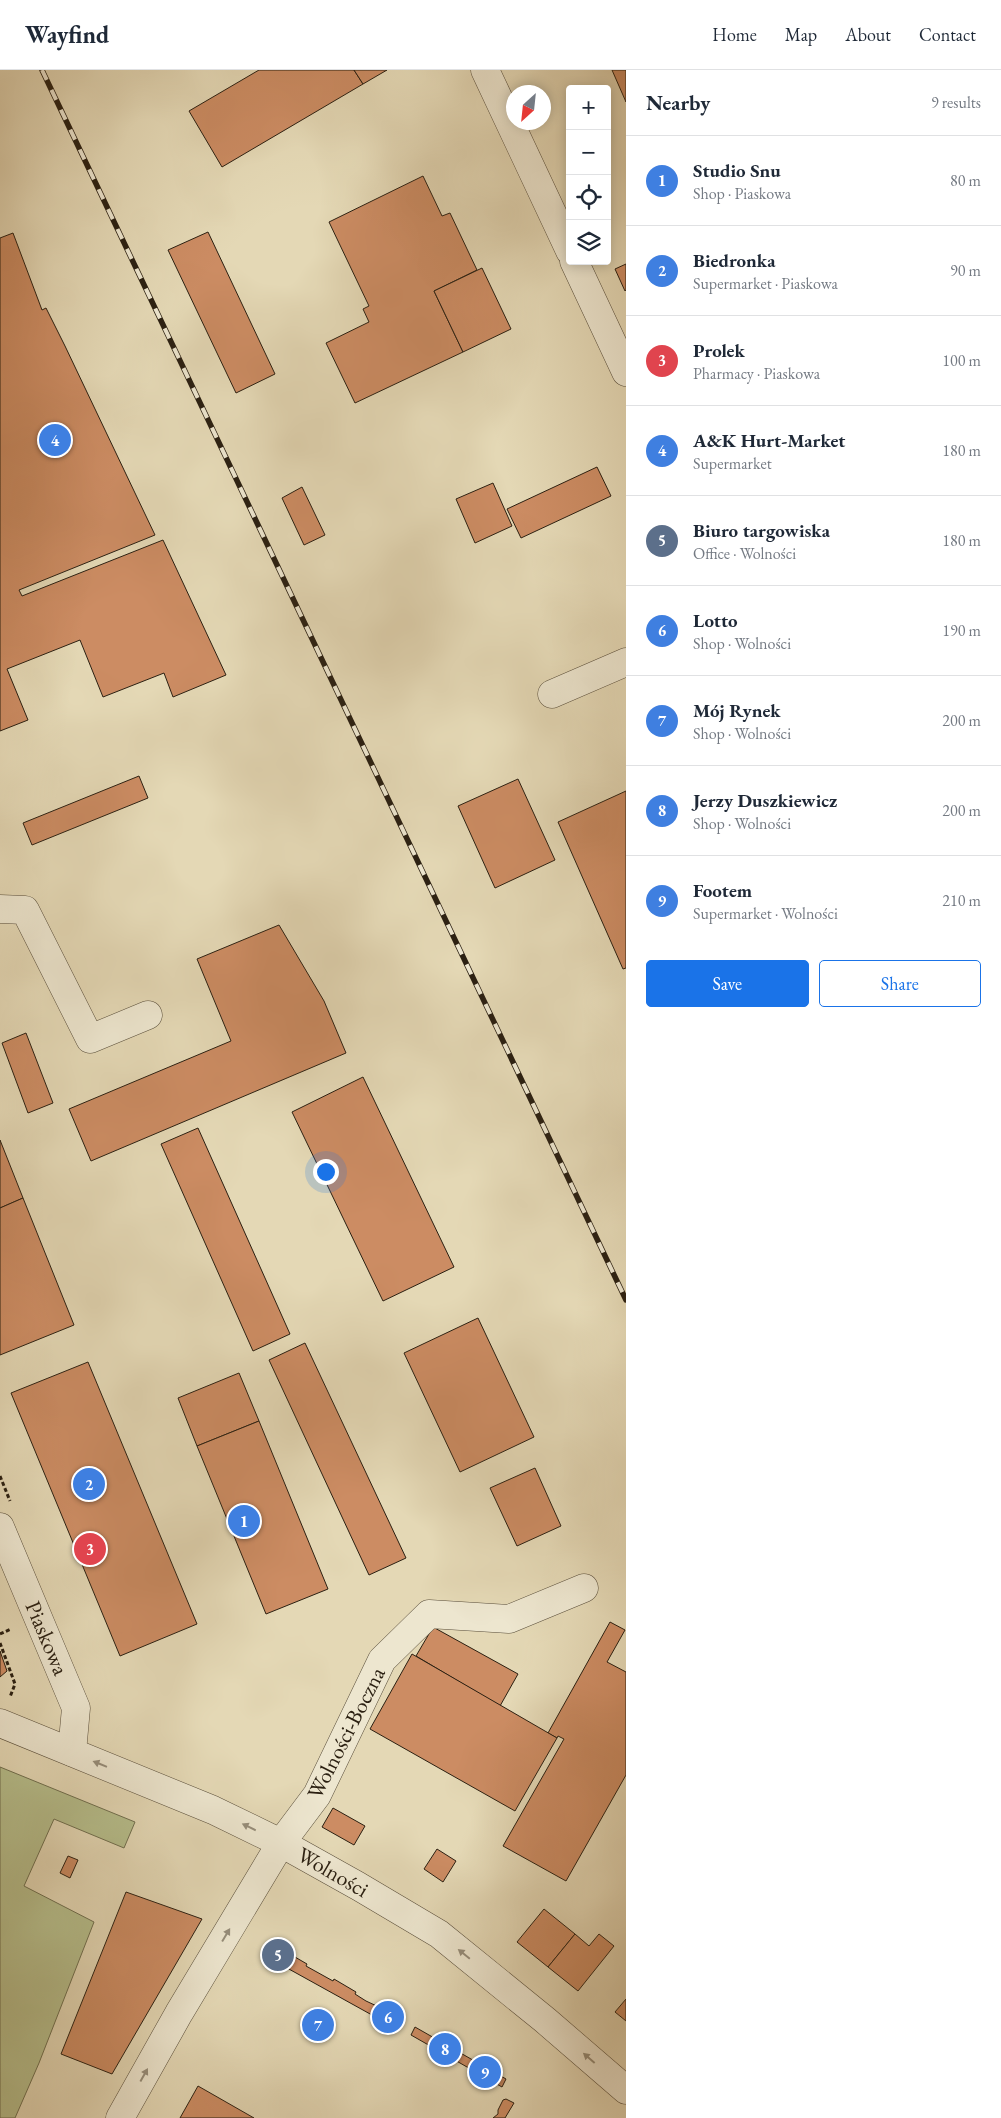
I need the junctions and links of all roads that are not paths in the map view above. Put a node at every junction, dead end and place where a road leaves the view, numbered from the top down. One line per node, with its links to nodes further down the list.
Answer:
1 (486, 70): 2 (street)
2 (566, 242)
3 (576, 265): 4 (street)
4 (626, 372)
5 (626, 662): 6 (street)
6 (552, 694)
7 (0, 909): 8 (street)
8 (148, 1015)
9 (0, 1527): 12 (street, Piaskowa)
10 (584, 1588): 13 (street, Wolności-Boczna)
11 (5, 1711): 12 (street, Wolności)
12 (72, 1752): 13 (street, Wolności, one-way to 12)
13 (281, 1843): 14 (street, Wolności, one-way to 13); 15 (street, Wolności-Boczna, one-way to 13)
14 (626, 2090)
15 (120, 2118)

